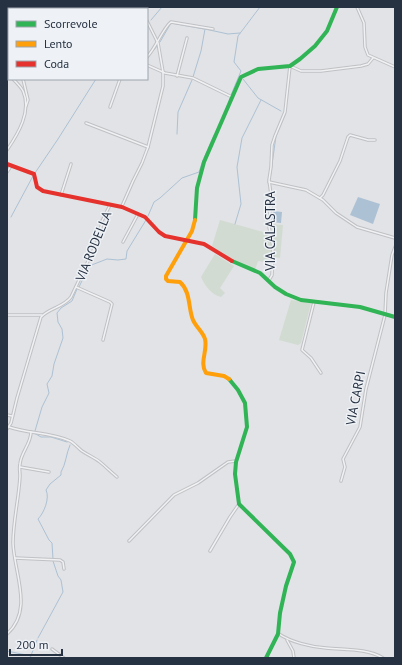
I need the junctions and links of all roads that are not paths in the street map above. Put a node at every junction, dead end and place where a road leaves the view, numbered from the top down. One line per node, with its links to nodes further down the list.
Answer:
1 (337, 7): 10 (street)
2 (357, 7): 8 (street)
3 (148, 23): 6 (street)
4 (213, 29): 6 (street)
5 (187, 38): 15 (street)
6 (158, 43): 7 (street); 14 (street)
7 (148, 56)
8 (373, 58): 10 (street); 11 (street)
9 (148, 65): 14 (street)
10 (290, 66): 19 (street); 29 (street, VIA CALASTRA)
11 (392, 66): 12 (street); 13 (street)
12 (395, 67)
13 (395, 71)
14 (163, 72): 15 (street); 24 (street)
15 (177, 76): 19 (street)
16 (14, 80): 20 (street)
17 (23, 80): 20 (street)
18 (120, 80): 21 (street)
19 (232, 97): 36 (street)
20 (26, 106): 25 (street)
21 (110, 107)
22 (86, 124): 24 (street)
23 (375, 140): 31 (street)
24 (148, 147): 33 (street)
25 (7, 150)
26 (71, 164): 30 (street)
27 (9, 165): 28 (street); 30 (street)
28 (7, 172)
29 (269, 182): 31 (street, VIA CALASTRA); 39 (street, VIA CALASTRA)
30 (61, 195): 32 (street)
31 (320, 198): 35 (street, VIA CALASTRA)
32 (110, 205): 33 (street); 40 (street, VIA RODELLA)
33 (122, 207): 34 (street)
34 (139, 214): 36 (street); 37 (street)
35 (395, 238)
36 (188, 240): 39 (street); 52 (street)
37 (123, 242)
38 (395, 247): 43 (street)
39 (269, 281): 41 (street)
40 (76, 288): 42 (street, VIA RODELLA); 46 (street, VIA RODELLA)
41 (314, 302): 43 (street); 47 (street)
42 (42, 315): 44 (street); 49 (street)
43 (386, 315): 45 (street); 56 (street, VIA CARPI)
44 (7, 316)
45 (395, 317)
46 (103, 340)
47 (321, 373)
48 (7, 415): 49 (street)
49 (12, 416): 50 (street)
50 (8, 428): 51 (street)
51 (31, 432): 53 (street); 55 (street)
52 (236, 461): 57 (street); 58 (street)
53 (20, 467): 54 (street); 60 (street)
54 (49, 472)
55 (117, 477)
56 (341, 481)
57 (239, 504): 59 (street); 63 (street)
58 (129, 541)
59 (210, 551)
60 (15, 558): 61 (street); 62 (street)
61 (64, 569)
62 (7, 634)
63 (278, 634): 64 (street); 67 (street)
64 (287, 640): 68 (street); 69 (street)
65 (52, 649): 66 (street)
66 (64, 658)
67 (266, 658)
68 (294, 658)
69 (383, 658)

